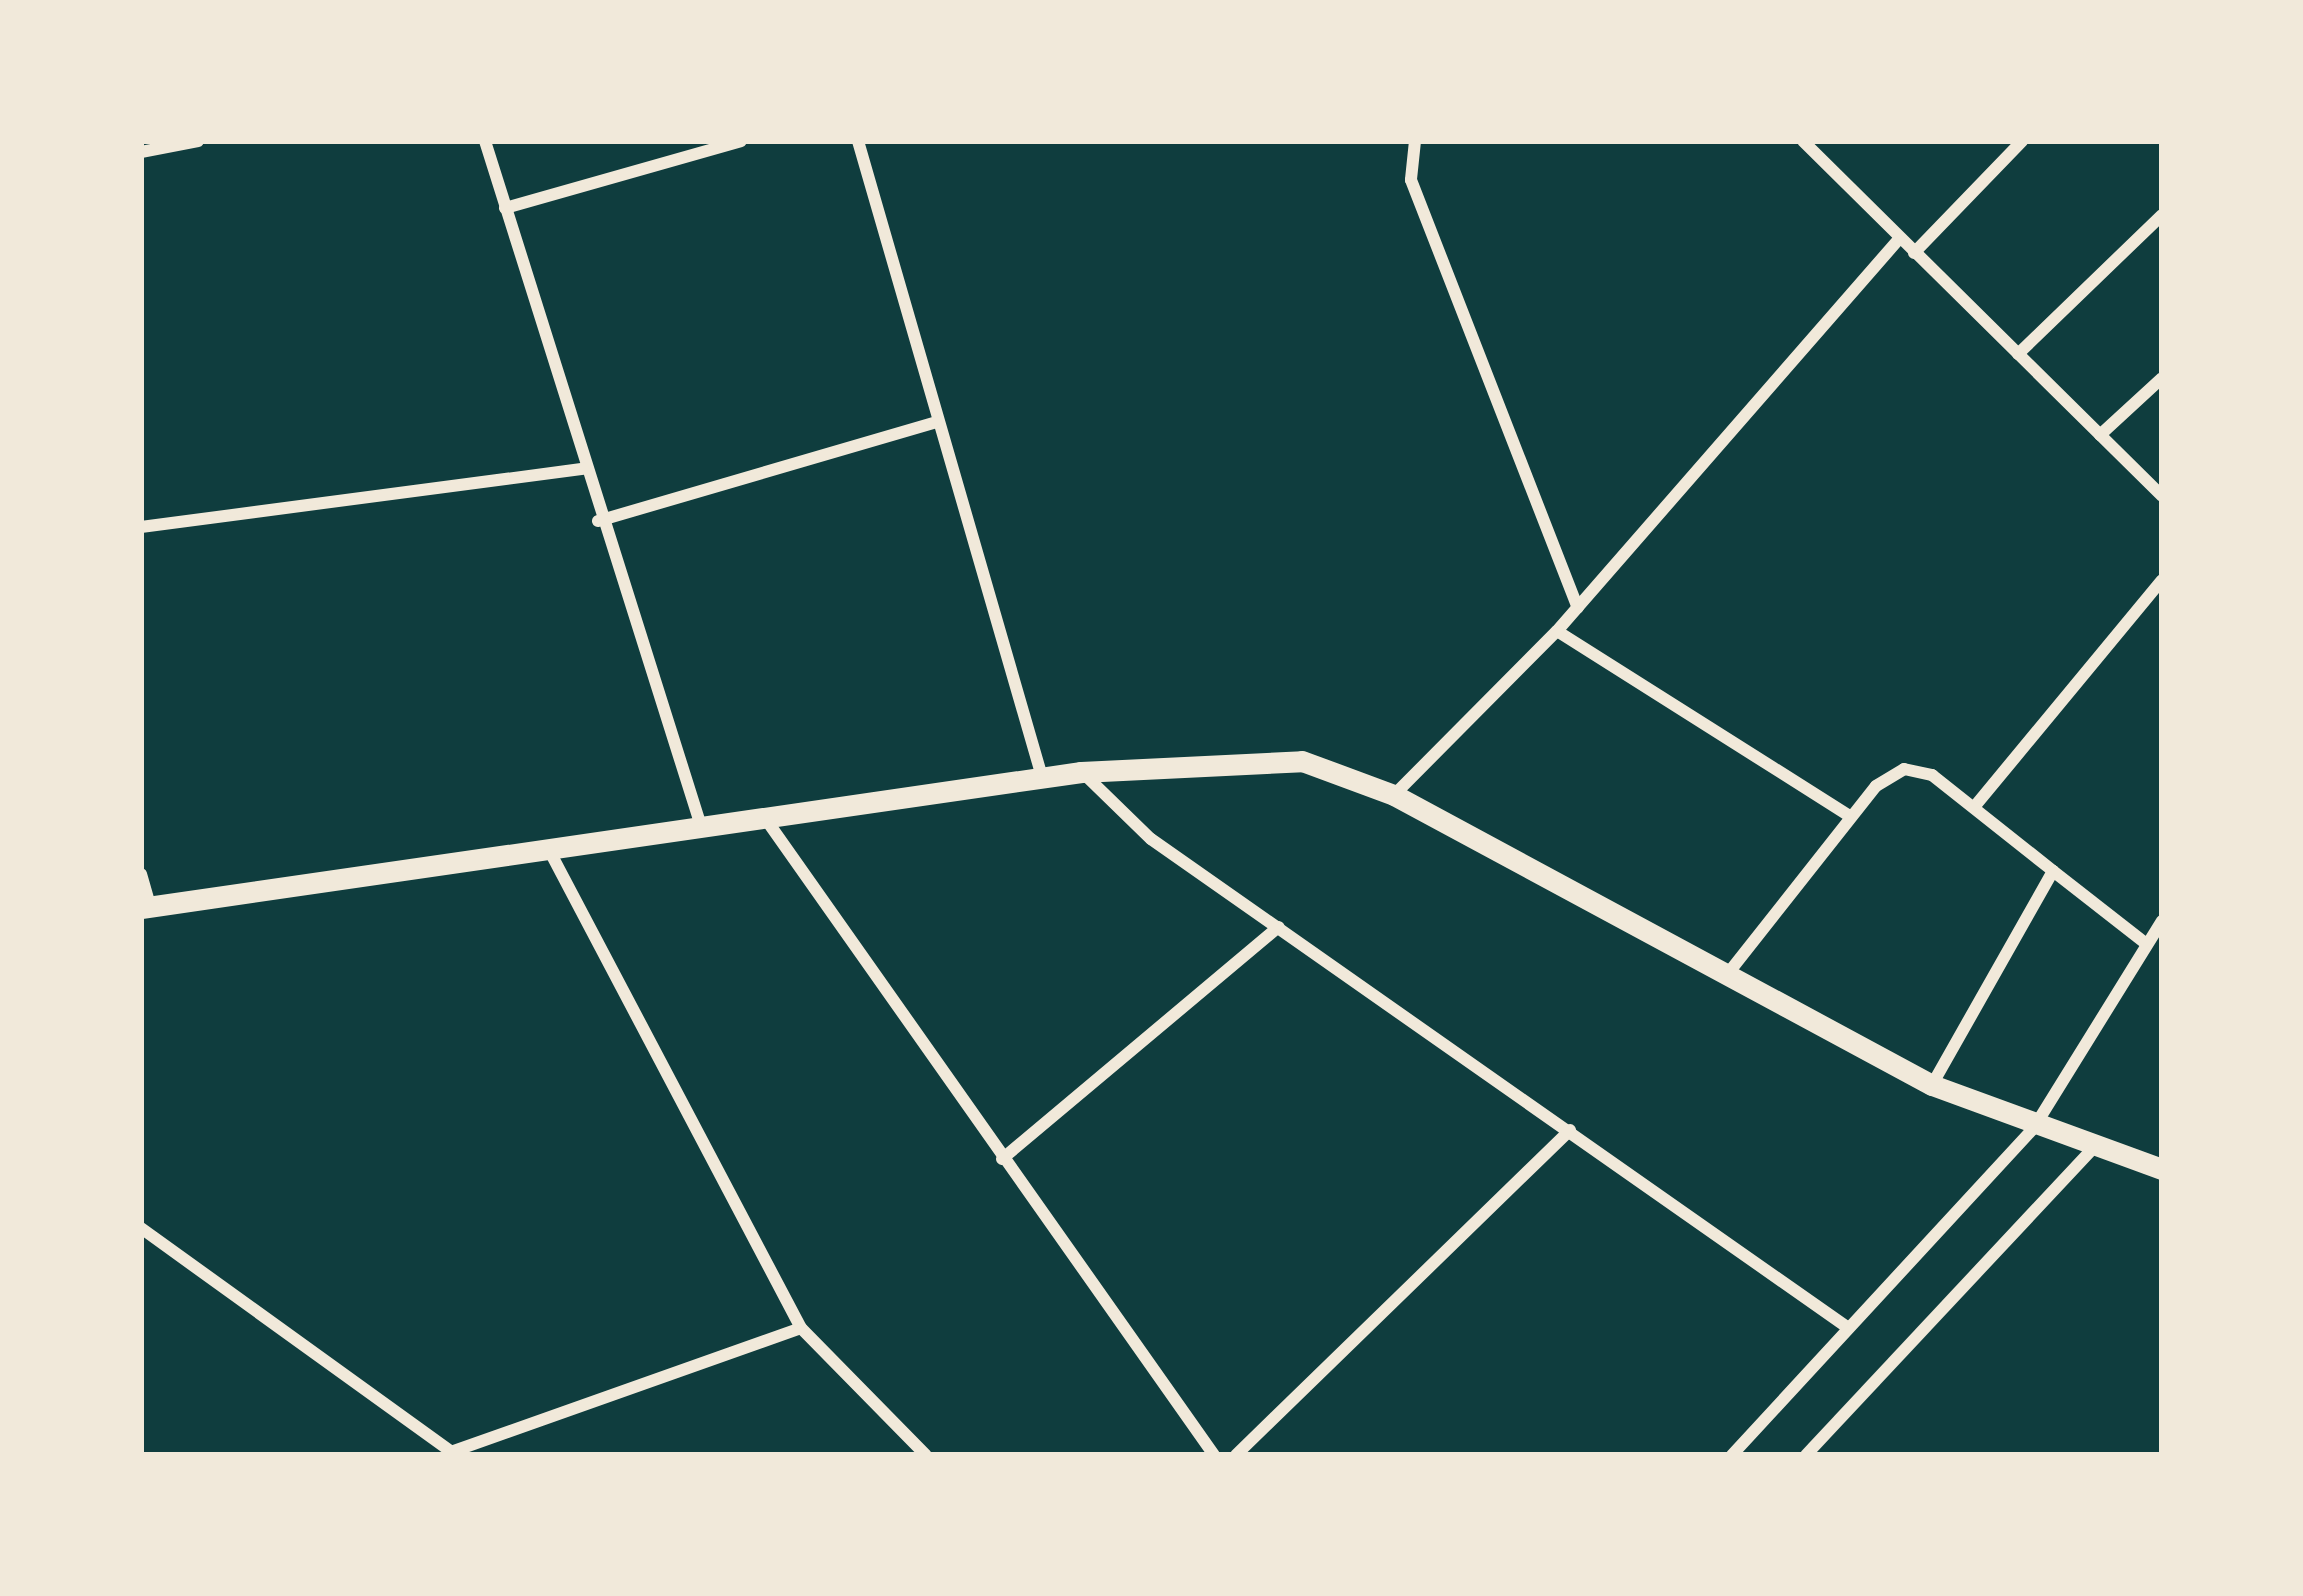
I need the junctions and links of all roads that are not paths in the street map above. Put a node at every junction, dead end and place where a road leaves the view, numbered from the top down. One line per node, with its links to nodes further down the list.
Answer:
1 (198, 141): 9 (street)
2 (485, 141): 10 (street)
3 (741, 141): 10 (street)
4 (858, 141): 16 (street)
5 (1414, 141): 23 (street)
6 (1803, 141): 12 (street)
7 (2022, 141): 8 (street)
8 (2007, 148): 13 (street)
9 (141, 152)
10 (505, 208): 18 (street)
11 (2162, 214): 14 (street)
12 (1899, 239): 13 (street); 23 (street)
13 (1914, 253): 14 (street)
14 (2018, 355): 17 (street)
15 (2162, 378): 17 (street)
16 (936, 422): 20 (street); 26 (street)
17 (2100, 435): 19 (street)
18 (583, 470): 20 (street); 21 (street)
19 (2162, 496)
20 (598, 521): 31 (street)
21 (141, 527)
22 (2159, 590): 28 (street)
23 (1577, 608): 24 (street)
24 (1557, 631): 27 (street); 29 (street)
25 (1082, 772): 26 (street); 27 (street); 37 (street)
26 (1042, 777): 30 (street)
27 (1394, 795): 39 (street)
28 (1975, 806): 29 (street); 33 (street)
29 (1848, 814): 39 (street)
30 (765, 818): 31 (street); 44 (street)
31 (701, 826): 32 (street)
32 (548, 848): 35 (street); 48 (street)
33 (2054, 871): 38 (street); 40 (street)
34 (141, 874): 35 (street)
35 (146, 907)
36 (2162, 921): 38 (street)
37 (1278, 927): 42 (street); 44 (street)
38 (2145, 943): 41 (street)
39 (1722, 981): 40 (street)
40 (1932, 1085): 41 (street)
41 (2033, 1129): 43 (street); 47 (street)
42 (1570, 1130): 47 (street); 52 (street)
43 (2092, 1149): 45 (street); 54 (street)
44 (1002, 1160): 51 (street)
45 (2162, 1169)
46 (141, 1228): 49 (street)
47 (1847, 1327): 53 (street)
48 (801, 1328): 49 (street); 50 (street)
49 (453, 1453)
50 (926, 1455)
51 (1214, 1455)
52 (1236, 1455)
53 (1732, 1455)
54 (1806, 1455)

